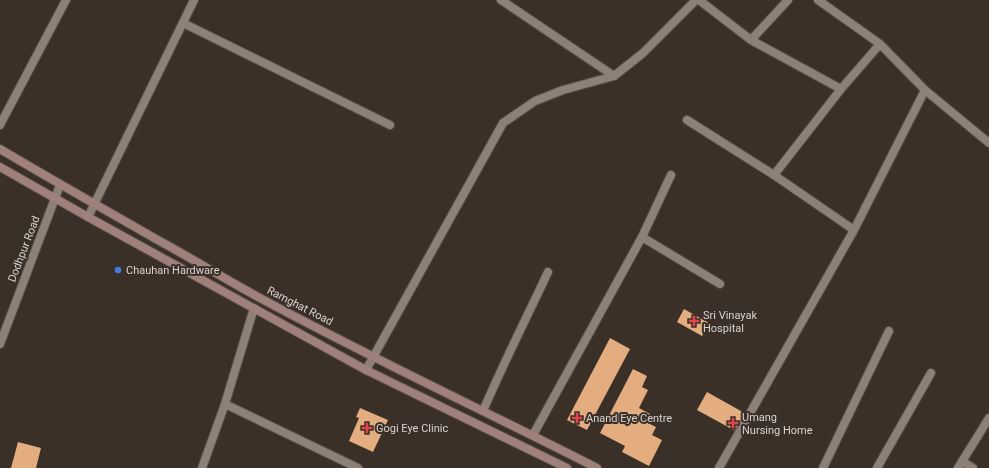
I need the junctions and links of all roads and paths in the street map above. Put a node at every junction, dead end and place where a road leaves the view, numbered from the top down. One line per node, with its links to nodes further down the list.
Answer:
1 (66, 0): 14 (street)
2 (194, 0): 7 (street)
3 (501, 0): 10 (street)
4 (698, 0): 8 (street); 10 (street)
5 (788, 0): 8 (street)
6 (818, 0): 9 (street)
7 (183, 23): 15 (street); 23 (street)
8 (751, 40): 11 (street)
9 (880, 44): 11 (street); 12 (street)
10 (614, 76): 32 (street)
11 (841, 89): 20 (street)
12 (925, 90): 16 (street); 25 (street)
13 (687, 120): 20 (street)
14 (0, 125)
15 (390, 125)
16 (989, 143)
17 (0, 149): 21 (main road, Ramghat Road)
18 (0, 167): 22 (main road, Ramghat Road)
19 (671, 174): 26 (street)
20 (774, 175): 25 (street)
21 (60, 185): 22 (street, Dodhpur Road); 23 (main road, Ramghat Road)
22 (55, 198): 24 (main road, Ramghat Road); 31 (street, Dodhpur Road)
23 (94, 204): 24 (street); 32 (main road, Ramghat Road)
24 (88, 216): 29 (main road, Ramghat Road)
25 (854, 230): 44 (street)
26 (642, 237): 28 (street); 38 (street)
27 (548, 272): 36 (street)
28 (720, 284)
29 (254, 308): 33 (main road, Ramghat Road); 35 (street)
30 (889, 331): 45 (street)
31 (0, 344)
32 (373, 356): 33 (street); 36 (main road, Ramghat Road)
33 (366, 370): 42 (main road, Ramghat Road)
34 (931, 373): 46 (street)
35 (225, 404): 40 (street); 41 (street)
36 (483, 411): 38 (main road, Ramghat Road)
37 (989, 418): 39 (street)
38 (533, 435): 43 (main road, Ramghat Road)
39 (960, 464): 47 (street)
40 (202, 468)
41 (358, 468)
42 (567, 468)
43 (597, 468)
44 (719, 468)
45 (823, 468)
46 (877, 468)
47 (973, 468)

